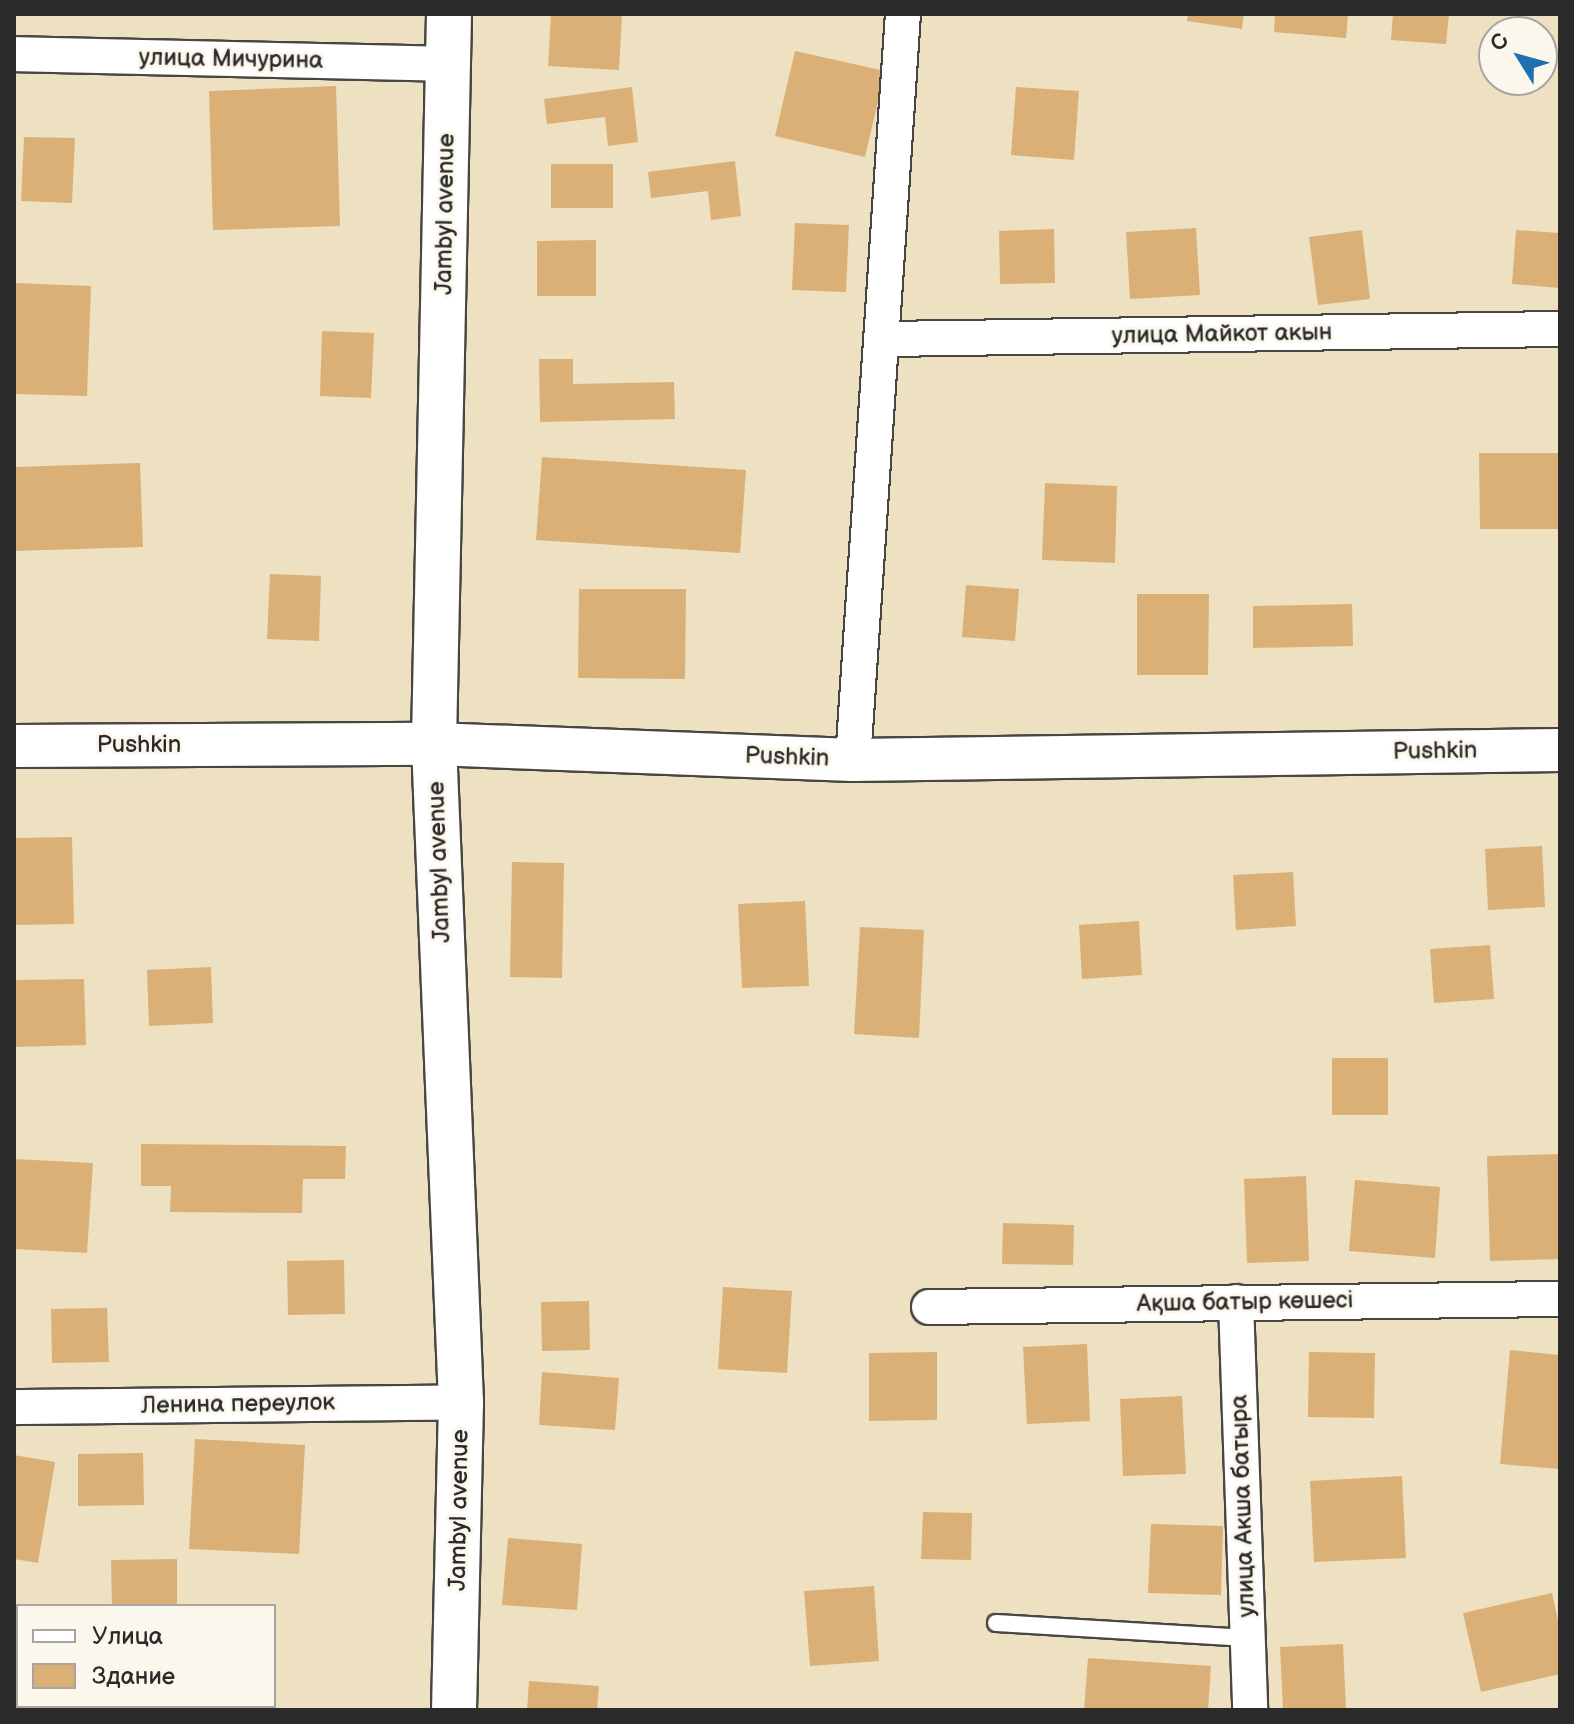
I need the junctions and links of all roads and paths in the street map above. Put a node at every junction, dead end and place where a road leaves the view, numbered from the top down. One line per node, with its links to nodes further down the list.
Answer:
1 (449, 14): 4 (main road, Jambyl avenue)
2 (903, 14): 6 (street)
3 (14, 54): 4 (street, улица Мичурина)
4 (448, 64): 7 (main road, Jambyl avenue)
5 (1560, 329): 6 (street, улица Майкот акын)
6 (885, 339): 10 (street)
7 (434, 744): 8 (street, Pushkin); 10 (street, Pushkin); 14 (main road, Jambyl avenue)
8 (14, 746)
9 (1560, 750): 10 (street, Pushkin)
10 (853, 760)
11 (1560, 1299): 12 (street, Ақша батыр көшесі)
12 (1236, 1302): 13 (street, Ақша батыр көшесі); 17 (street, улица Акша батыра)
13 (929, 1307)
14 (461, 1402): 15 (street, Ленина переулок); 18 (main road, Jambyl avenue)
15 (14, 1407)
16 (996, 1623): 17 (lane)
17 (1248, 1638): 19 (street, улица Акша батыра)
18 (454, 1710)
19 (1250, 1710)

